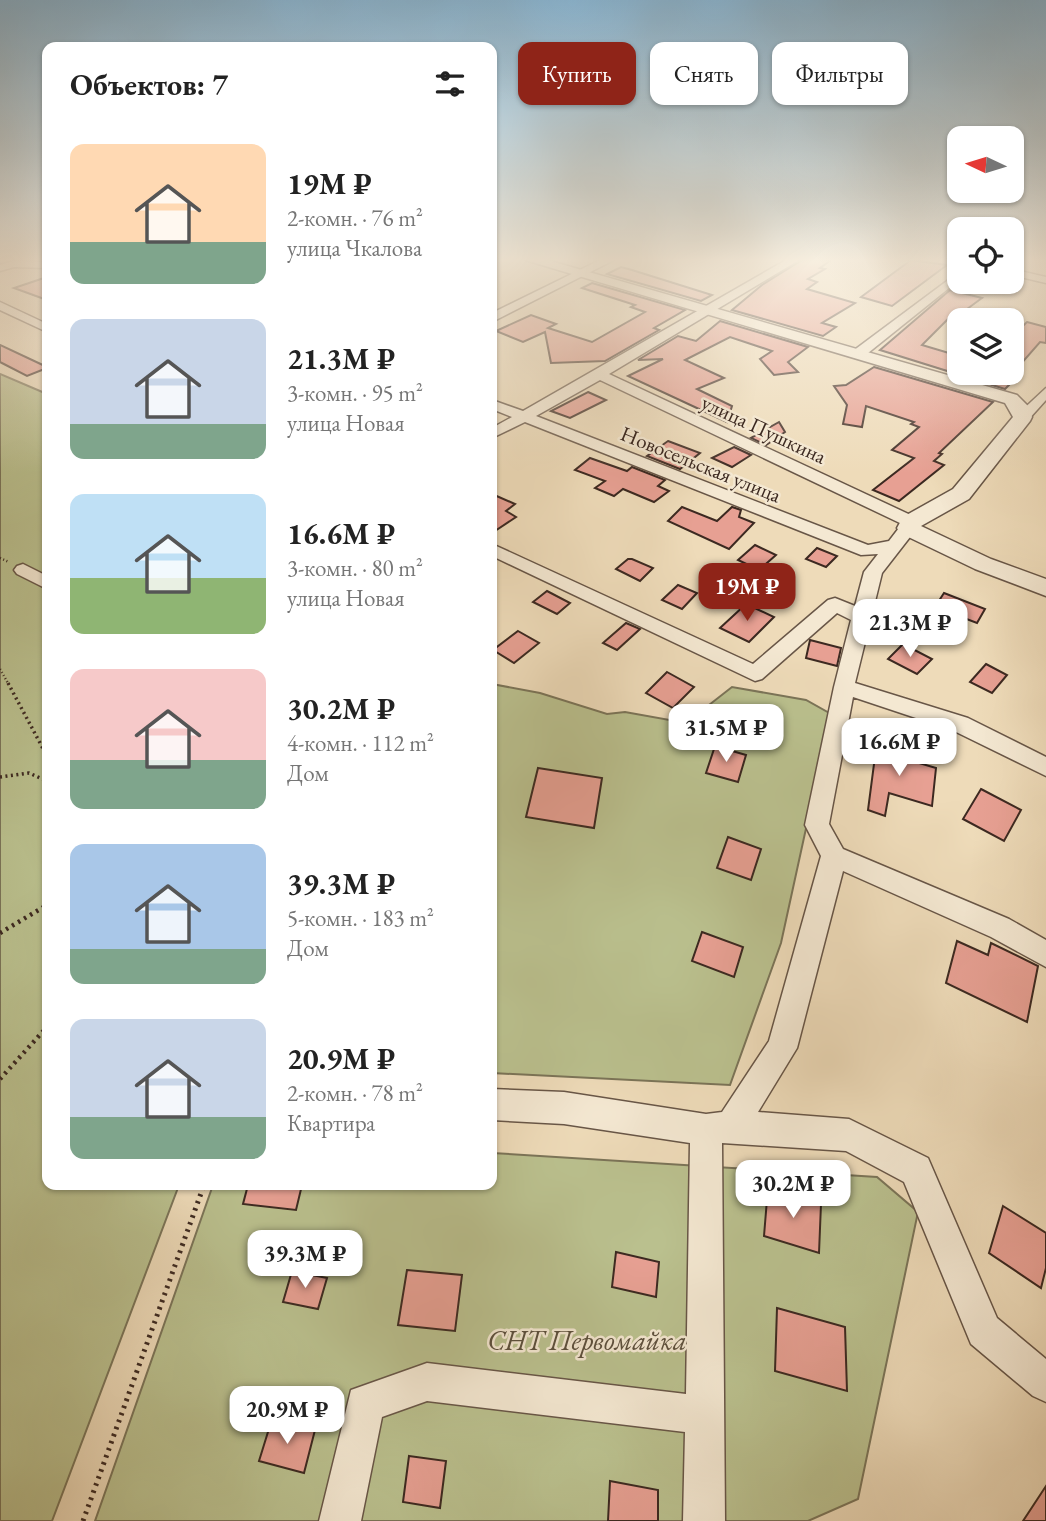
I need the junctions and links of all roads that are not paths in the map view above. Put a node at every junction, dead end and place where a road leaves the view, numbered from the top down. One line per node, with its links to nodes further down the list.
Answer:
1 (670, 331): 5 (street)
2 (781, 331): 4 (street)
3 (887, 331): 4 (street)
4 (858, 354): 9 (street)
5 (598, 374): 8 (street); 11 (street, улица Пушкина)
6 (1046, 393): 9 (street)
7 (497, 406): 8 (street, Новосельская улица)
8 (523, 416): 10 (street); 11 (street, Новосельская улица)
9 (1023, 417): 11 (street)
10 (497, 431)
11 (905, 531): 15 (street); 16 (street)
12 (497, 551): 16 (street)
13 (23, 570): 14 (street)
14 (42, 580)
15 (1046, 588)
16 (862, 617): 17 (street)
17 (844, 687): 18 (street); 19 (street)
18 (1046, 767)
19 (834, 856): 20 (street); 22 (street)
20 (1046, 954)
21 (497, 1104): 22 (street)
22 (719, 1128): 23 (street); 24 (street)
23 (1046, 1383)
24 (703, 1415): 25 (street); 26 (street)
25 (340, 1521)
26 (704, 1521)

